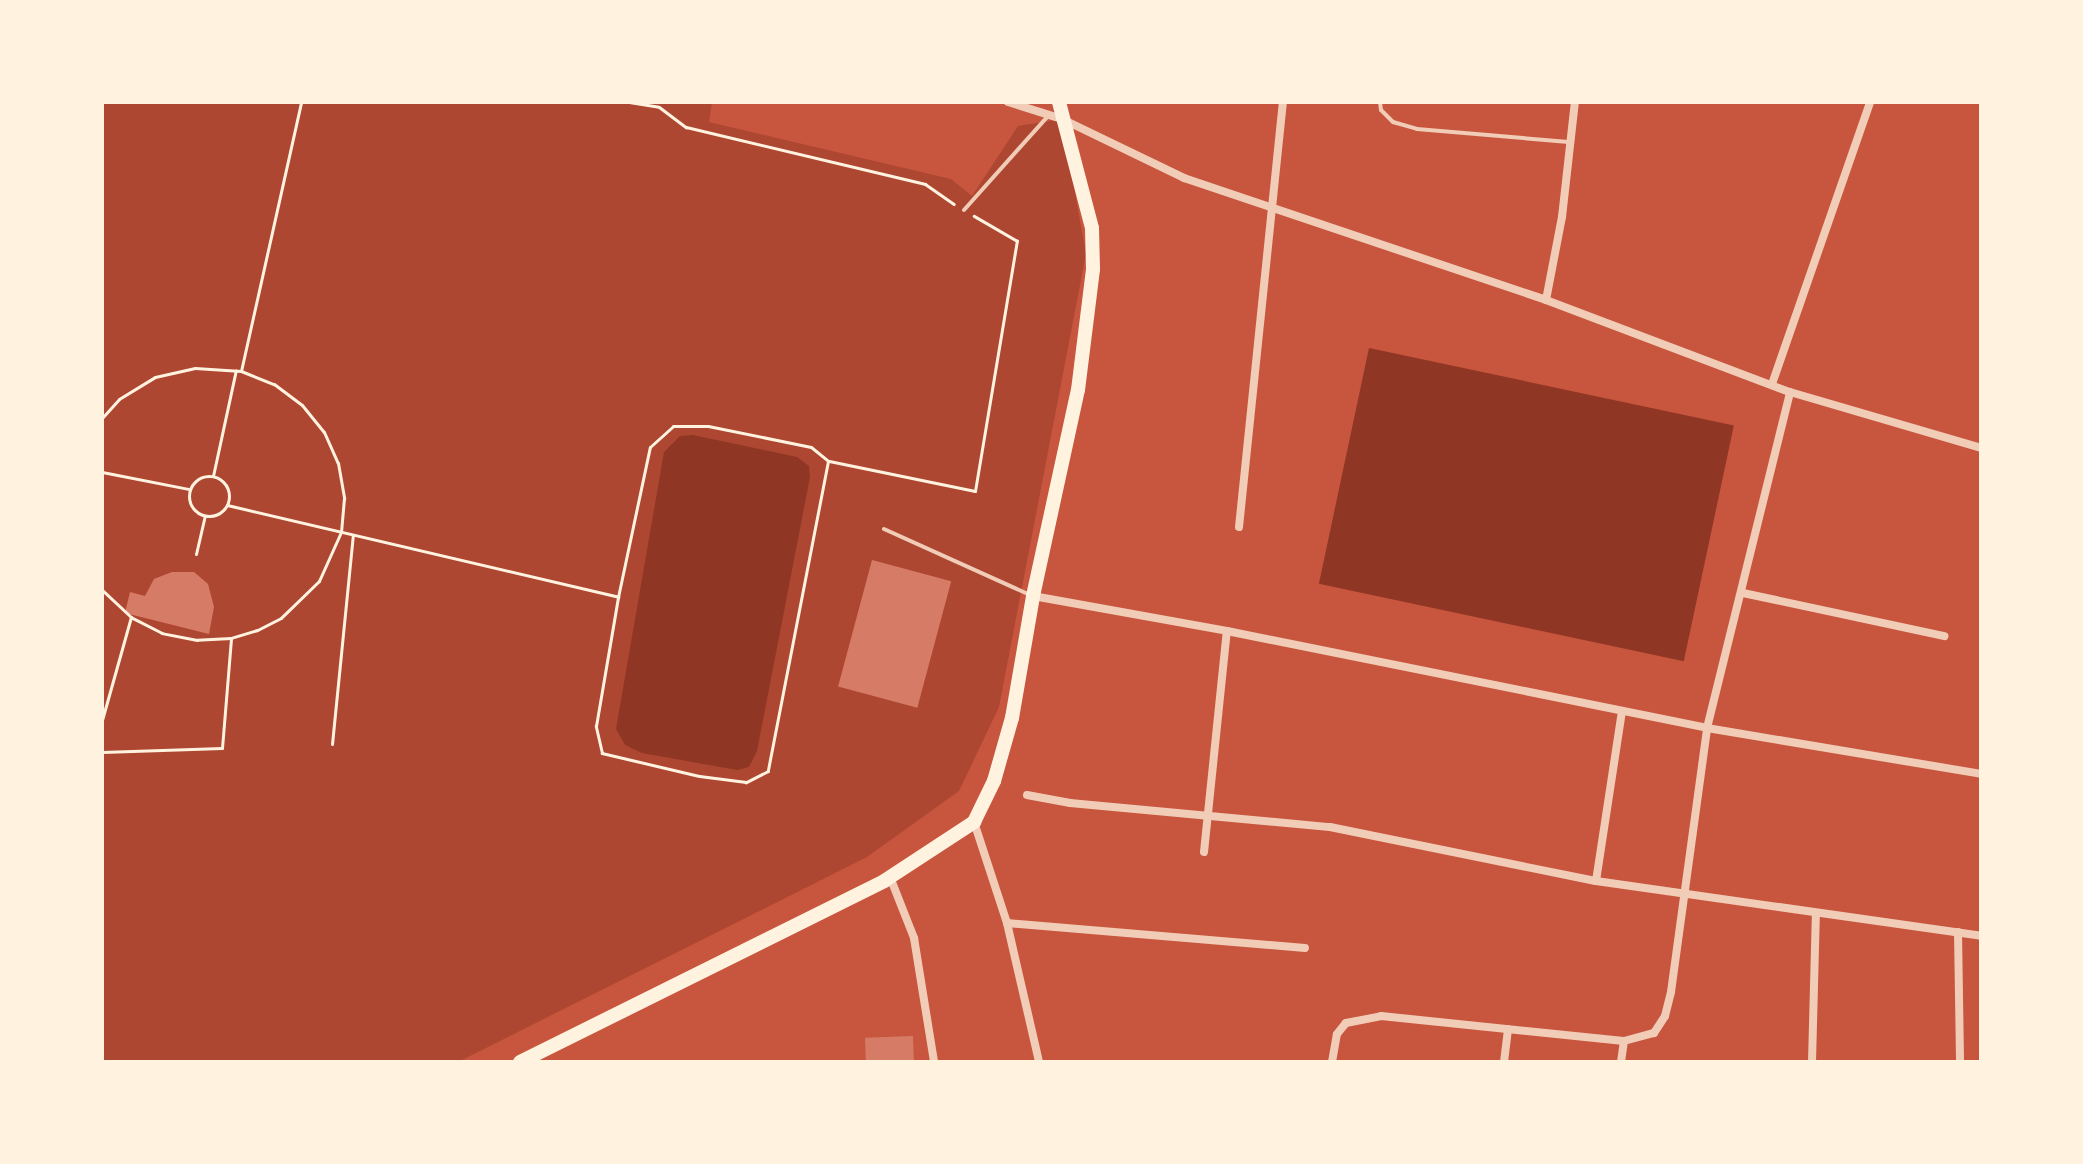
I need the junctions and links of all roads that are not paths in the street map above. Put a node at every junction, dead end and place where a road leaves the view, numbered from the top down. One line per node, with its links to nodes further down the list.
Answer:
1 (1008, 102): 6 (street)
2 (1283, 102): 8 (street)
3 (1380, 102): 7 (lane)
4 (1575, 102): 7 (street)
5 (1870, 102): 11 (street)
6 (1057, 112): 8 (street); 9 (lane); 17 (main road)
7 (1571, 143): 10 (street)
8 (1270, 208): 10 (street); 14 (street)
9 (964, 210)
10 (1546, 300): 11 (street)
11 (1772, 384): 12 (street)
12 (1790, 392): 13 (street); 16 (street)
13 (1981, 448)
14 (1239, 527)
15 (884, 529): 17 (lane)
16 (1743, 593): 19 (street); 21 (street)
17 (1033, 596): 18 (street); 25 (main road)
18 (1227, 631): 20 (street); 24 (street)
19 (1944, 636)
20 (1622, 712): 21 (street); 28 (street)
21 (1707, 728): 22 (street); 29 (street)
22 (1981, 774)
23 (1027, 795): 24 (street)
24 (1208, 815): 26 (street); 28 (street)
25 (974, 822): 27 (main road); 31 (street)
26 (1204, 852)
27 (890, 877): 37 (main road); 38 (street)
28 (1596, 881): 29 (street)
29 (1683, 895): 30 (street); 36 (street)
30 (1816, 913): 32 (street); 43 (street)
31 (1007, 923): 34 (street); 39 (street)
32 (1958, 932): 33 (street); 44 (street)
33 (1981, 936)
34 (1305, 948)
35 (1508, 1029): 36 (street); 40 (street); 41 (street)
36 (1624, 1041): 42 (street)
37 (520, 1062)
38 (934, 1062)
39 (1039, 1062)
40 (1332, 1062)
41 (1504, 1062)
42 (1621, 1062)
43 (1812, 1062)
44 (1960, 1062)

